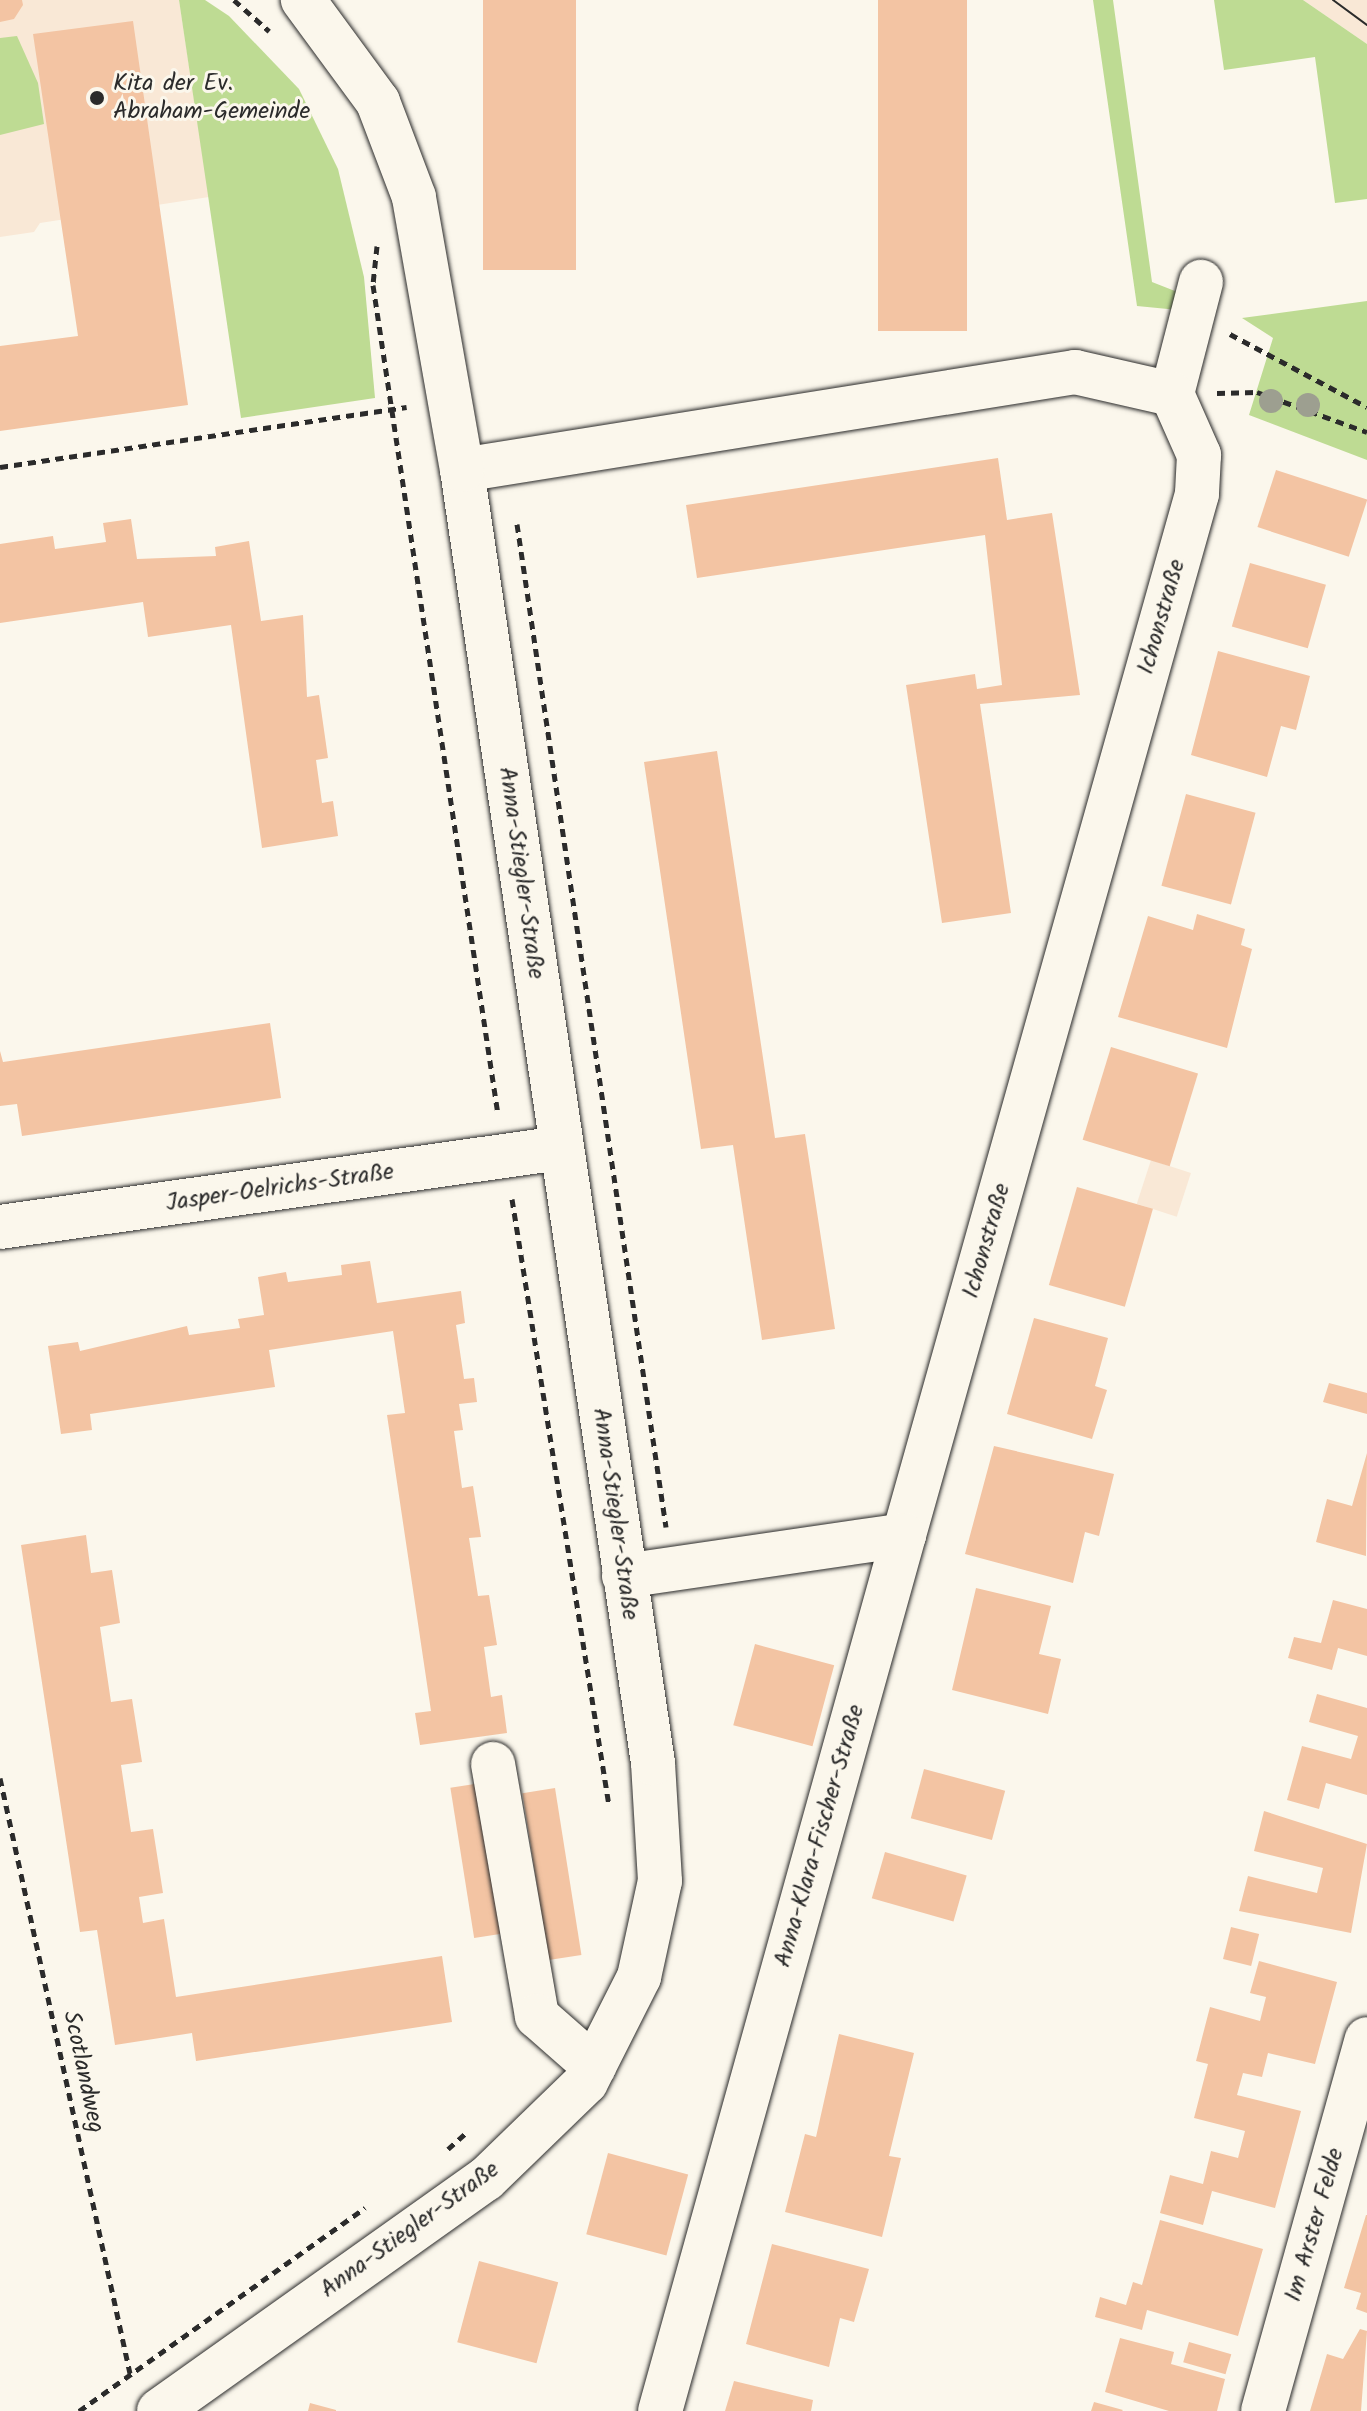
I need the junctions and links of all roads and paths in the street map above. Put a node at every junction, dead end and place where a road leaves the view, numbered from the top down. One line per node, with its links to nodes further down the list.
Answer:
1 (234, 0): 3 (path)
2 (303, 0): 7 (street, Anna-Stiegler-Straße)
3 (274, 34)
4 (378, 236): 9 (path)
5 (1196, 297): 6 (street); 8 (path)
6 (1172, 394): 10 (path); 12 (street); 16 (street, Ichonstraße)
7 (450, 400): 9 (path); 12 (street, Anna-Stiegler-Straße)
8 (1367, 407)
9 (391, 409): 11 (path); 14 (path)
10 (1367, 432)
11 (0, 467)
12 (462, 470): 13 (street, Anna-Stiegler-Straße)
13 (561, 1148): 14 (street, Jasper-Oelrichs-Straße); 17 (street, Anna-Stiegler-Straße)
14 (505, 1157): 15 (street, Jasper-Oelrichs-Straße); 20 (path)
15 (0, 1227)
16 (904, 1535): 17 (street); 29 (street, Anna-Klara-Fischer-Straße)
17 (624, 1576): 22 (street, Anna-Stiegler-Straße)
18 (493, 1764): 22 (street)
19 (0, 1778): 26 (path, Scotlandweg)
20 (611, 1816)
21 (1367, 2039): 30 (street, Im Arster Felde)
22 (594, 2066): 28 (street, Anna-Stiegler-Straße)
23 (478, 2123): 24 (path)
24 (445, 2152)
25 (378, 2200): 26 (path)
26 (130, 2373): 27 (path)
27 (79, 2411)
28 (159, 2411)
29 (660, 2411)
30 (1263, 2411)

